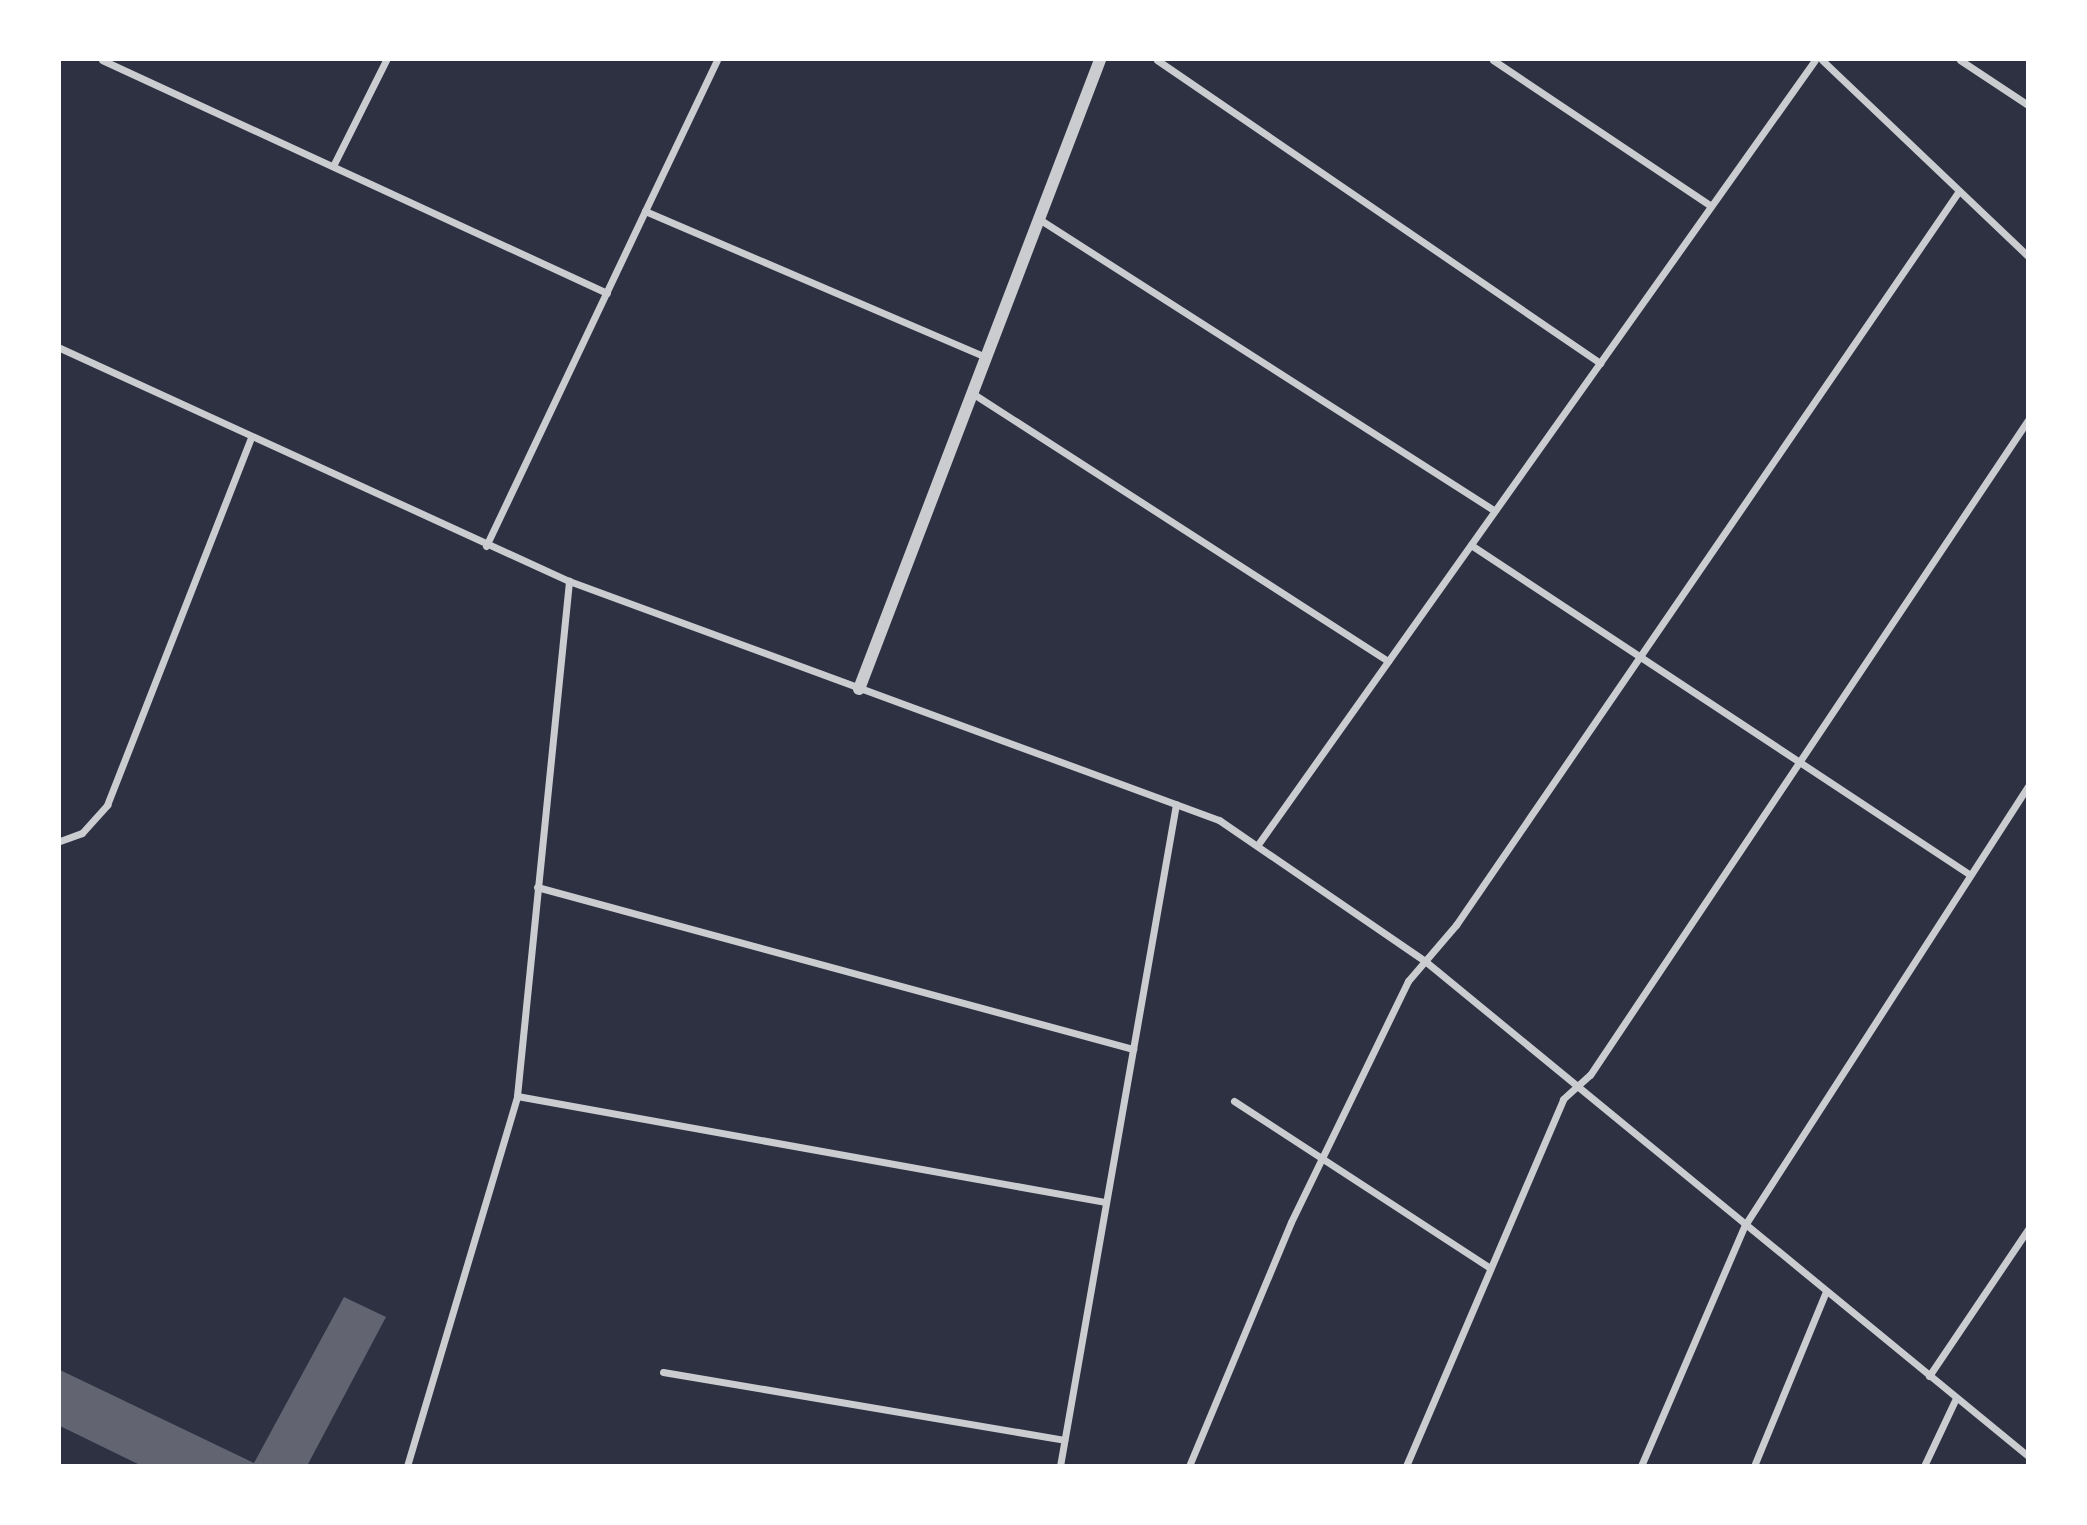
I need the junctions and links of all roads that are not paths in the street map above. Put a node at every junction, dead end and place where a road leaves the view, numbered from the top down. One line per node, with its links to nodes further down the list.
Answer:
1 (102, 60): 11 (street)
2 (386, 60): 11 (street)
3 (717, 60): 14 (street)
4 (1100, 60): 15 (street)
5 (1157, 60): 20 (street)
6 (1493, 60): 13 (street)
7 (1815, 60): 13 (street)
8 (1822, 60): 12 (street)
9 (1960, 60): 10 (street)
10 (2028, 105)
11 (333, 166): 17 (street)
12 (1959, 191): 16 (street); 28 (street)
13 (1711, 206): 20 (street)
14 (645, 211): 17 (street); 19 (street)
15 (1039, 219): 19 (street); 24 (street)
16 (2028, 256)
17 (607, 293): 25 (street)
18 (60, 348): 23 (street)
19 (986, 358): 21 (street)
20 (1600, 363): 24 (street)
21 (972, 393): 29 (street); 30 (street)
22 (2028, 420): 31 (street)
23 (251, 436): 25 (street); 34 (street)
24 (1495, 510): 26 (street)
25 (486, 545): 27 (street)
26 (1471, 545): 28 (street); 29 (street)
27 (569, 581): 30 (street); 37 (street)
28 (1639, 656): 31 (street); 38 (street)
29 (1388, 661): 35 (street)
30 (859, 689): 33 (street)
31 (1800, 762): 36 (street); 40 (street)
32 (2028, 786): 36 (street)
33 (1175, 804): 35 (street); 39 (street)
34 (60, 841)
35 (1259, 844): 38 (street)
36 (1969, 874): 45 (street)
37 (537, 887): 39 (street); 41 (street)
38 (1424, 961): 40 (street); 43 (street)
39 (1133, 1049): 44 (street)
40 (1575, 1085): 45 (street); 47 (street)
41 (517, 1096): 44 (street); 54 (street)
42 (1234, 1101): 43 (street)
43 (1322, 1156): 47 (street); 56 (street)
44 (1105, 1202): 52 (street)
45 (1745, 1225): 48 (street); 58 (street)
46 (2028, 1229): 50 (street)
47 (1490, 1268): 57 (street)
48 (1826, 1291): 50 (street); 59 (street)
49 (663, 1372): 52 (street)
50 (1929, 1376): 51 (street)
51 (1956, 1398): 53 (street); 60 (street)
52 (1064, 1440): 55 (street)
53 (2028, 1456)
54 (407, 1465)
55 (1060, 1465)
56 (1189, 1465)
57 (1406, 1465)
58 (1641, 1465)
59 (1754, 1465)
60 (1924, 1465)

